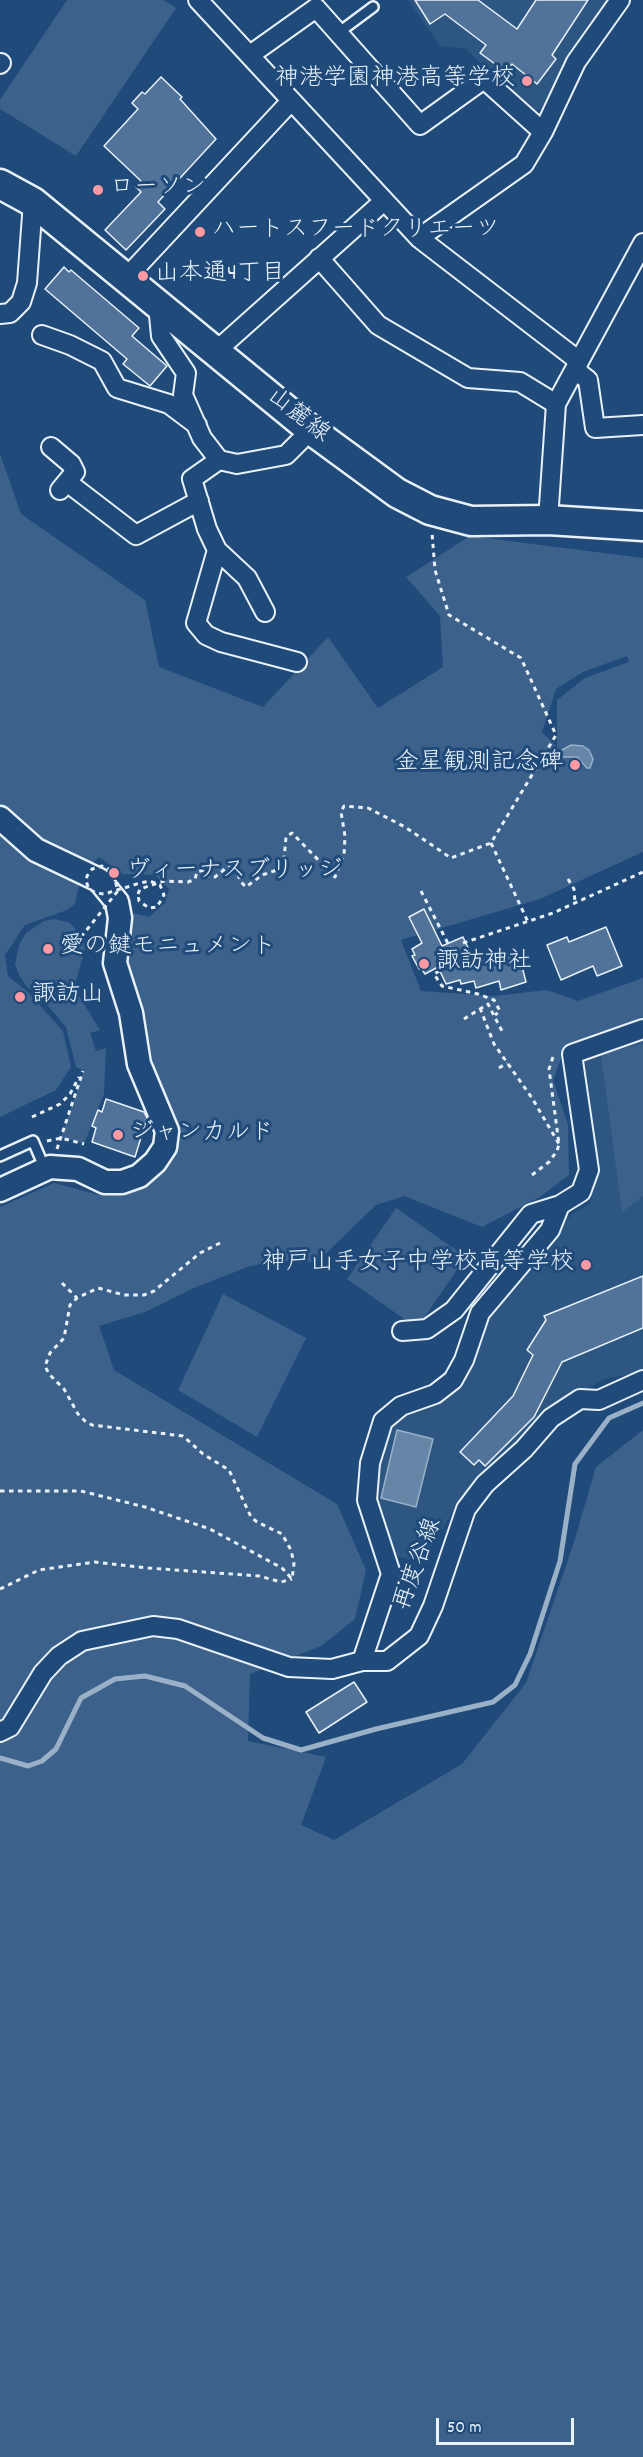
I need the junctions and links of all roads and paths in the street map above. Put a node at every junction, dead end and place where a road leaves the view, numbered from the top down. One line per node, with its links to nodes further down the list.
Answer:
1 (198, 0): 5 (street)
2 (620, 0): 7 (street)
3 (373, 7): 4 (lane)
4 (338, 33): 5 (street); 7 (street)
5 (250, 55): 6 (street)
6 (291, 102): 9 (street); 14 (street)
7 (543, 132): 11 (street)
8 (0, 184): 10 (main road, 山麓線)
9 (384, 201): 11 (street); 13 (street)
10 (33, 202): 14 (main road, 山麓線); 16 (street)
11 (419, 238): 19 (street)
12 (643, 243): 19 (street)
13 (319, 258): 18 (street); 20 (street)
14 (126, 278): 15 (main road, 山麓線)
15 (158, 305): 18 (main road, 山麓線); 21 (street)
16 (0, 314)
17 (42, 335): 21 (street)
18 (215, 352): 23 (main road, 山麓線)
19 (578, 364): 20 (street); 22 (street)
20 (556, 404): 28 (street)
21 (197, 425): 25 (street)
22 (643, 425)
23 (311, 430): 25 (street); 27 (main road, 山麓線)
24 (51, 447): 26 (street)
25 (219, 460): 26 (street)
26 (198, 501): 30 (street)
27 (430, 510): 28 (main road, 山麓線); 34 (path)
28 (548, 520): 29 (main road, 山麓線)
29 (643, 526)
30 (217, 550): 31 (street); 32 (street)
31 (265, 612)
32 (297, 662)
33 (0, 818): 58 (street)
34 (491, 843): 39 (path); 40 (path, bridge)
35 (643, 872): 38 (path)
36 (568, 879): 38 (path)
37 (421, 891): 43 (path)
38 (575, 903): 39 (path)
39 (528, 921): 41 (path)
40 (81, 937)
41 (463, 943)
42 (456, 946): 43 (path)
43 (451, 949): 45 (path)
44 (480, 1008): 45 (path); 46 (path); 50 (path)
45 (495, 1015): 48 (path)
46 (464, 1018)
47 (643, 1029): 49 (street)
48 (502, 1031)
49 (572, 1054): 56 (path); 61 (street)
50 (507, 1063): 51 (path); 56 (path)
51 (499, 1068)
52 (32, 1117): 53 (path)
53 (61, 1138): 54 (path); 55 (path); 58 (path)
54 (47, 1141)
55 (84, 1144)
56 (559, 1144): 59 (path)
57 (0, 1156): 58 (lane)
58 (48, 1168): 60 (street)
59 (532, 1175)
60 (0, 1189)
61 (560, 1205): 65 (street); 70 (street)
62 (220, 1243): 64 (path)
63 (62, 1283): 64 (path)
64 (77, 1298): 68 (path)
65 (402, 1331)
66 (643, 1380): 70 (street, 再度谷線)
67 (0, 1491): 68 (path)
68 (292, 1579): 69 (path)
69 (0, 1589)
70 (362, 1661): 71 (street, 再度谷線)
71 (0, 1732)

